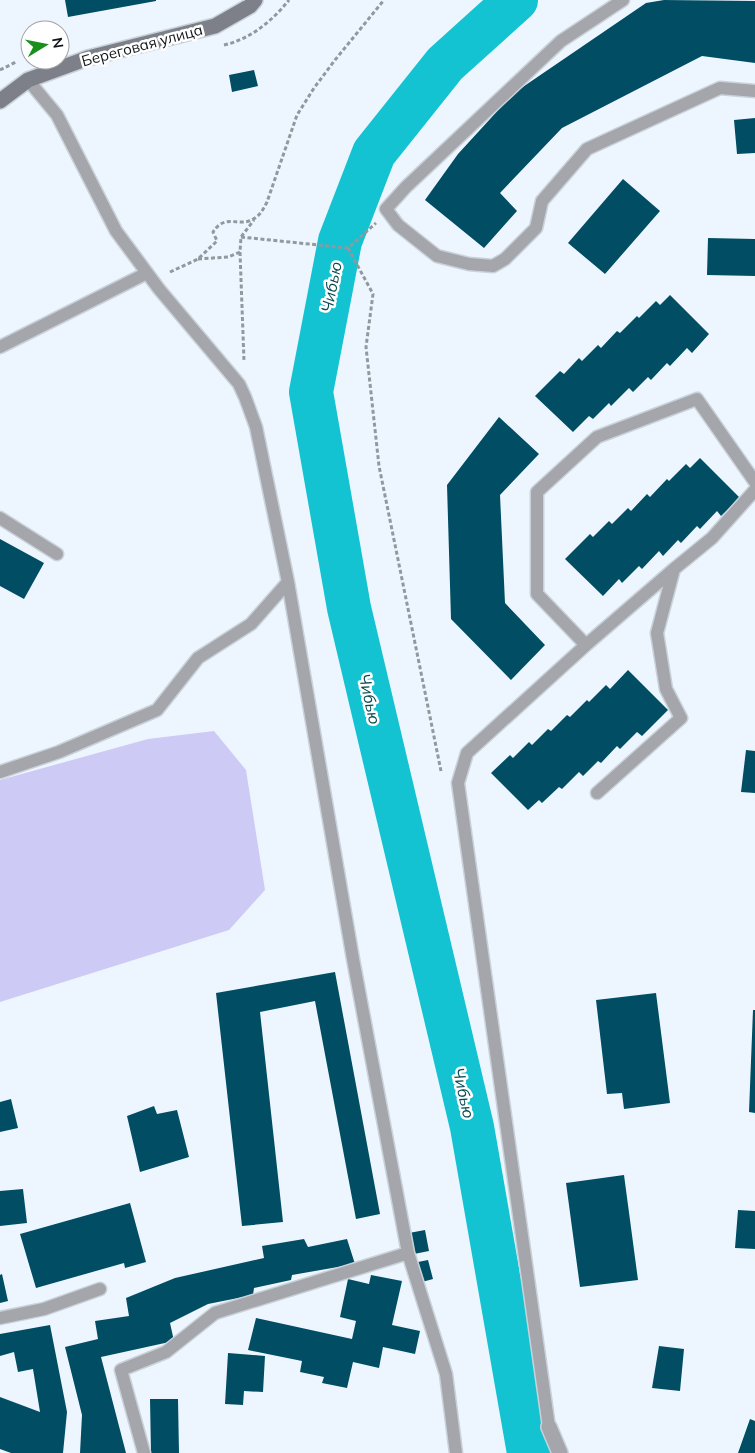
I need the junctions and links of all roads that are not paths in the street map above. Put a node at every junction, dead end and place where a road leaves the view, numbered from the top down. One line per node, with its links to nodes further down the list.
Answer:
1 (255, 0): 3 (main road, Береговая улица)
2 (623, 0): 4 (lane)
3 (28, 80): 5 (main road, Береговая улица); 6 (lane)
4 (755, 91)
5 (0, 101)
6 (147, 273): 7 (lane); 13 (lane)
7 (0, 347)
8 (755, 482): 14 (lane)
9 (755, 490): 12 (lane)
10 (0, 518): 11 (lane)
11 (58, 554)
12 (674, 569): 14 (lane); 16 (lane)
13 (288, 582): 15 (lane); 17 (lane)
14 (586, 645): 20 (lane)
15 (0, 772)
16 (597, 793)
17 (408, 1253): 21 (lane); 22 (lane)
18 (100, 1289): 19 (lane)
19 (0, 1318)
20 (549, 1427): 23 (street)
21 (144, 1453)
22 (456, 1453)
23 (560, 1453)

